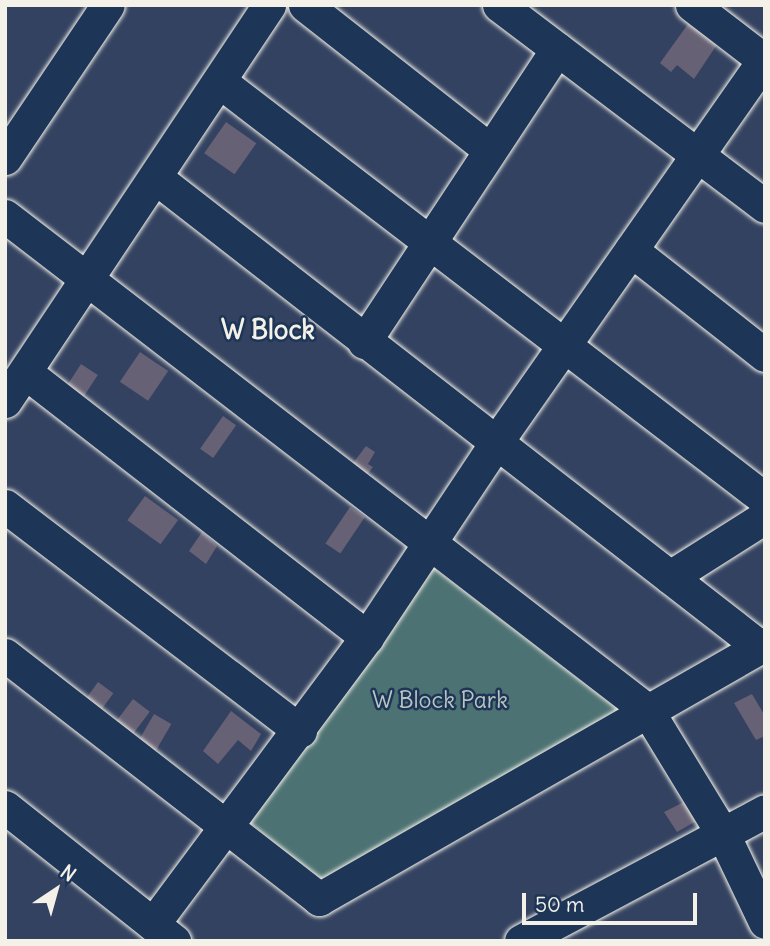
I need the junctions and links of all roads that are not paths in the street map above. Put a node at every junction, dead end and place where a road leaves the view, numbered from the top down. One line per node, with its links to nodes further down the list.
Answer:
1 (108, 5): 11 (street)
2 (269, 5): 8 (street)
3 (305, 5): 9 (street)
4 (499, 5): 6 (street)
5 (692, 5): 7 (street)
6 (557, 49): 9 (street); 10 (street)
7 (764, 59): 10 (street)
8 (219, 80): 12 (street); 15 (street)
9 (490, 150): 15 (street)
10 (697, 155): 13 (street); 16 (street)
11 (5, 158)
12 (155, 177): 17 (street); 18 (street)
13 (765, 206)
14 (5, 216): 17 (street)
15 (430, 242): 18 (street); 19 (street)
16 (631, 250): 19 (street); 20 (street)
17 (87, 279): 21 (street); 27 (street)
18 (365, 342): 23 (street)
19 (564, 345): 23 (street); 24 (street)
20 (765, 355)
21 (25, 372): 22 (street); 29 (street)
22 (5, 401)
23 (495, 444): 27 (street); 28 (street)
24 (765, 499)
25 (5, 506): 33 (street)
26 (765, 517): 28 (street)
27 (429, 544): 29 (street); 32 (street)
28 (670, 577): 30 (street)
29 (367, 637): 33 (street)
30 (762, 645): 32 (street)
31 (5, 655): 36 (street)
32 (648, 710): 36 (street); 37 (street)
33 (300, 731): 36 (street)
34 (5, 807): 39 (street)
35 (765, 811): 37 (street)
36 (226, 827): 39 (street)
37 (724, 836): 38 (street); 40 (street)
38 (765, 922)
39 (163, 932)
40 (521, 941)

